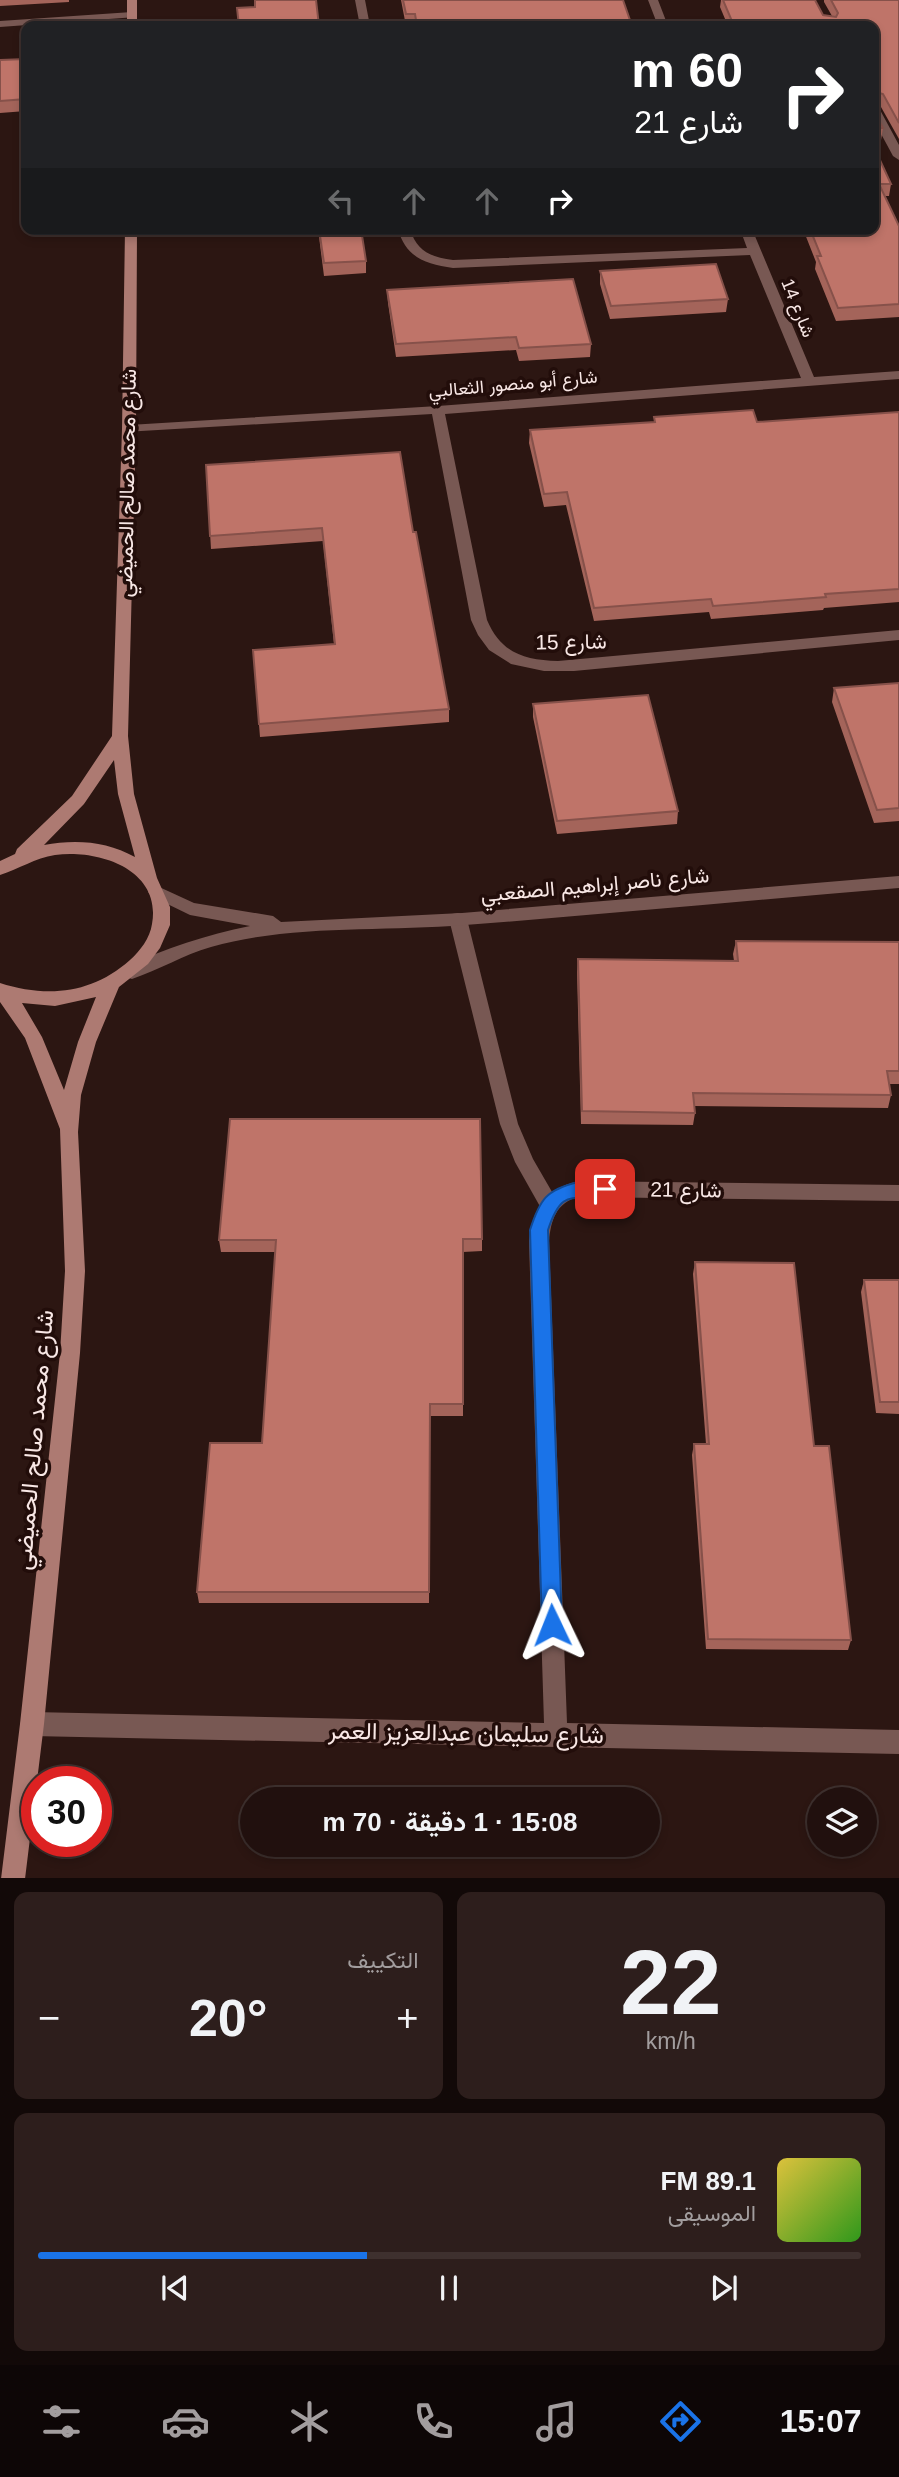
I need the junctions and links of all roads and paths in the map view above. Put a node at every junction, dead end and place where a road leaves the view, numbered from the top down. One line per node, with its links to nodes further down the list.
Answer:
1 (132, 0): 4 (street)
2 (360, 0): 5 (street)
3 (653, 0): 6 (street)
4 (132, 21)
5 (364, 21)
6 (661, 21)
7 (0, 24): 8 (street)
8 (21, 24)
9 (879, 119): 10 (street)
10 (899, 156)
11 (131, 235): 18 (street, شارع محمد صالح الحميضي)
12 (405, 235): 14 (street)
13 (748, 235): 14 (street, شارع 14)
14 (755, 251): 16 (street, شارع 14)
15 (899, 375): 16 (street, شارع أبو منصور الثعالبي)
16 (808, 380): 17 (street, شارع أبو منصور الثعالبي)
17 (438, 410): 18 (street, شارع أبو منصور الثعالبي); 19 (street, شارع 15)
18 (129, 429): 20 (street, شارع محمد صالح الحميضي)
19 (899, 635)
20 (120, 736): 21 (street, شارع محمد صالح الحميضي); 23 (street, شارع محمد صالح الحميضي)
21 (7, 865): 23 (street)
22 (899, 882): 24 (street, شارع ناصر إبراهيم الصقعبي)
23 (153, 885): 25 (street, شارع ناصر إبراهيم الصقعبي); 26 (street, شارع محمد صالح الحميضي)
24 (458, 919): 25 (street, شارع ناصر إبراهيم الصقعبي); 31 (street)
25 (293, 925): 26 (street, شارع ناصر إبراهيم الصقعبي)
26 (130, 972): 27 (street, شارع محمد صالح الحميضي)
27 (111, 984): 28 (street, شارع محمد صالح الحميضي); 29 (street, شارع محمد صالح الحميضي)
28 (0, 990): 29 (street, شارع محمد صالح الحميضي)
29 (69, 1132): 32 (street, شارع محمد صالح الحميضي)
30 (899, 1193): 31 (street, شارع 21)
31 (549, 1204): 33 (street)
32 (32, 1724): 33 (street, شارع سليمان عبدالعزيز العمر); 35 (street, شارع محمد صالح الحميضي)
33 (556, 1735): 34 (street, شارع سليمان عبدالعزيز العمر)
34 (899, 1742)
35 (13, 1878)

